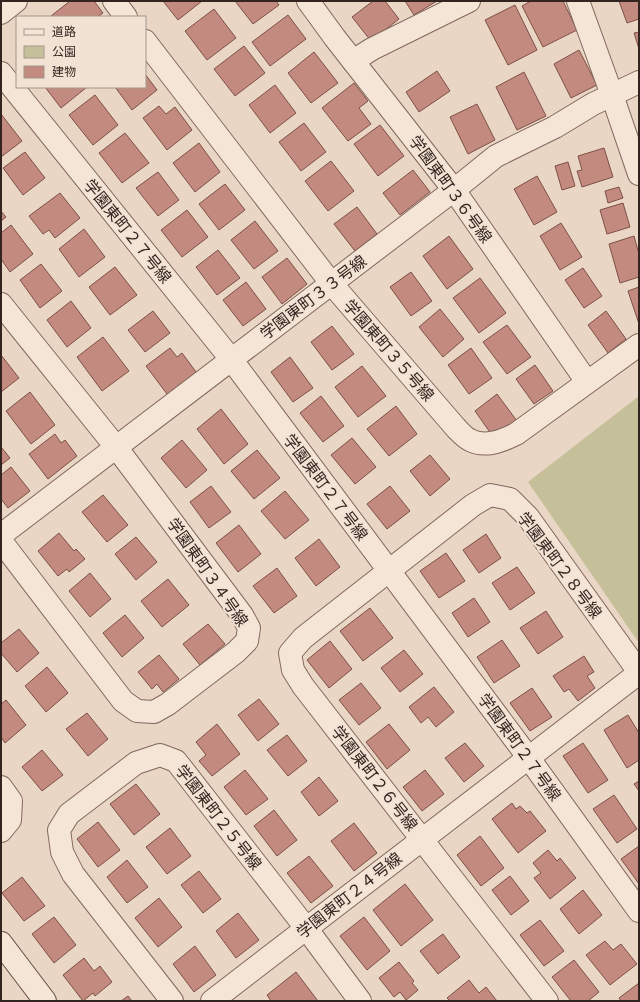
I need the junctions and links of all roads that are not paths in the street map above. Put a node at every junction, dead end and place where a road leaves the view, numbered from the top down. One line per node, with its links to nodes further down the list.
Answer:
1 (16, 1): 6 (street)
2 (114, 1): 7 (street)
3 (308, 1): 9 (street, 学園東町３６号線)
4 (578, 1): 12 (street)
5 (462, 3): 9 (street)
6 (1, 13)
7 (125, 16)
8 (146, 42): 15 (street, 学園東町３５号線)
9 (353, 62): 14 (street, 学園東町３６号線)
10 (1, 73): 18 (street, 学園東町２７号線)
11 (639, 82): 12 (street, 学園東町３３号線)
12 (612, 95): 13 (street); 14 (street, 学園東町３３号線)
13 (639, 174)
14 (454, 190): 15 (street, 学園東町３３号線); 19 (street, 学園東町３６号線)
15 (331, 283): 18 (street, 学園東町３３号線); 19 (street, 学園東町３５号線)
16 (1, 304): 20 (street, 学園東町３４号線)
17 (639, 345): 19 (street, 学園東町３５号線)
18 (231, 360): 20 (street, 学園東町３３号線); 23 (street, 学園東町２７号線)
19 (587, 382)
20 (116, 447): 21 (street, 学園東町３３号線); 22 (street, 学園東町３４号線)
21 (1, 535)
22 (1, 541)
23 (389, 571): 24 (street, 学園東町２８号線); 25 (street, 学園東町２７号線); 28 (street, 学園東町２６号線)
24 (639, 673): 25 (street, 学園東町２４号線)
25 (528, 757): 28 (street, 学園東町２４号線); 29 (street, 学園東町２７号線)
26 (1, 787): 27 (street)
27 (1, 831)
28 (422, 839): 30 (street, 学園東町２４号線); 36 (street, 学園東町２６号線)
29 (639, 911)
30 (306, 928): 33 (street, 学園東町２５号線); 34 (street, 学園東町２４号線); 35 (street, 学園東町２５号線)
31 (1, 943): 32 (street)
32 (45, 1001)
33 (172, 1001)
34 (212, 1001)
35 (360, 1001)
36 (547, 1001)

